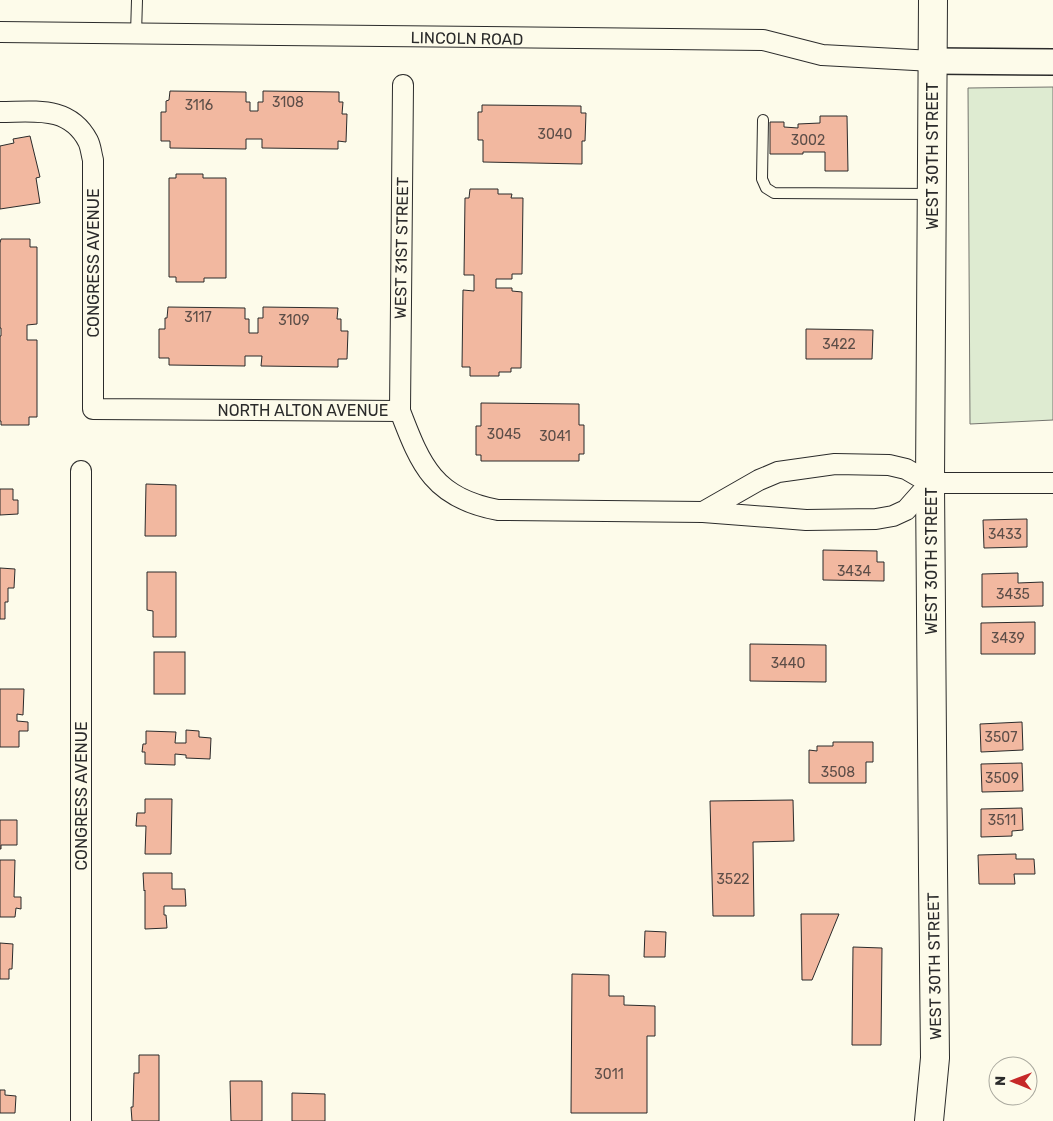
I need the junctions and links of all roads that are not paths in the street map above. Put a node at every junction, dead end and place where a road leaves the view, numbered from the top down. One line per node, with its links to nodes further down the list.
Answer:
1 (137, 0): 4 (lane)
2 (933, 0): 5 (main road, WEST 30TH STREET)
3 (0, 32): 4 (street, LINCOLN ROAD)
4 (136, 34): 5 (street, LINCOLN ROAD)
5 (933, 61): 6 (street); 10 (main road, WEST 30TH STREET)
6 (1053, 62)
7 (403, 85): 12 (street, WEST 31ST STREET)
8 (0, 112): 11 (street, CONGRESS AVENUE)
9 (763, 120): 10 (lane)
10 (932, 194): 14 (main road, WEST 30TH STREET)
11 (93, 408): 12 (street, NORTH ALTON AVENUE)
12 (400, 411): 16 (street, NORTH ALTON AVENUE)
13 (81, 471): 18 (street, CONGRESS AVENUE)
14 (930, 483): 15 (street); 16 (street, NORTH ALTON AVENUE); 16 (street); 17 (main road, WEST 30TH STREET)
15 (1053, 483)
16 (703, 512)
17 (925, 1120)
18 (81, 1121)

